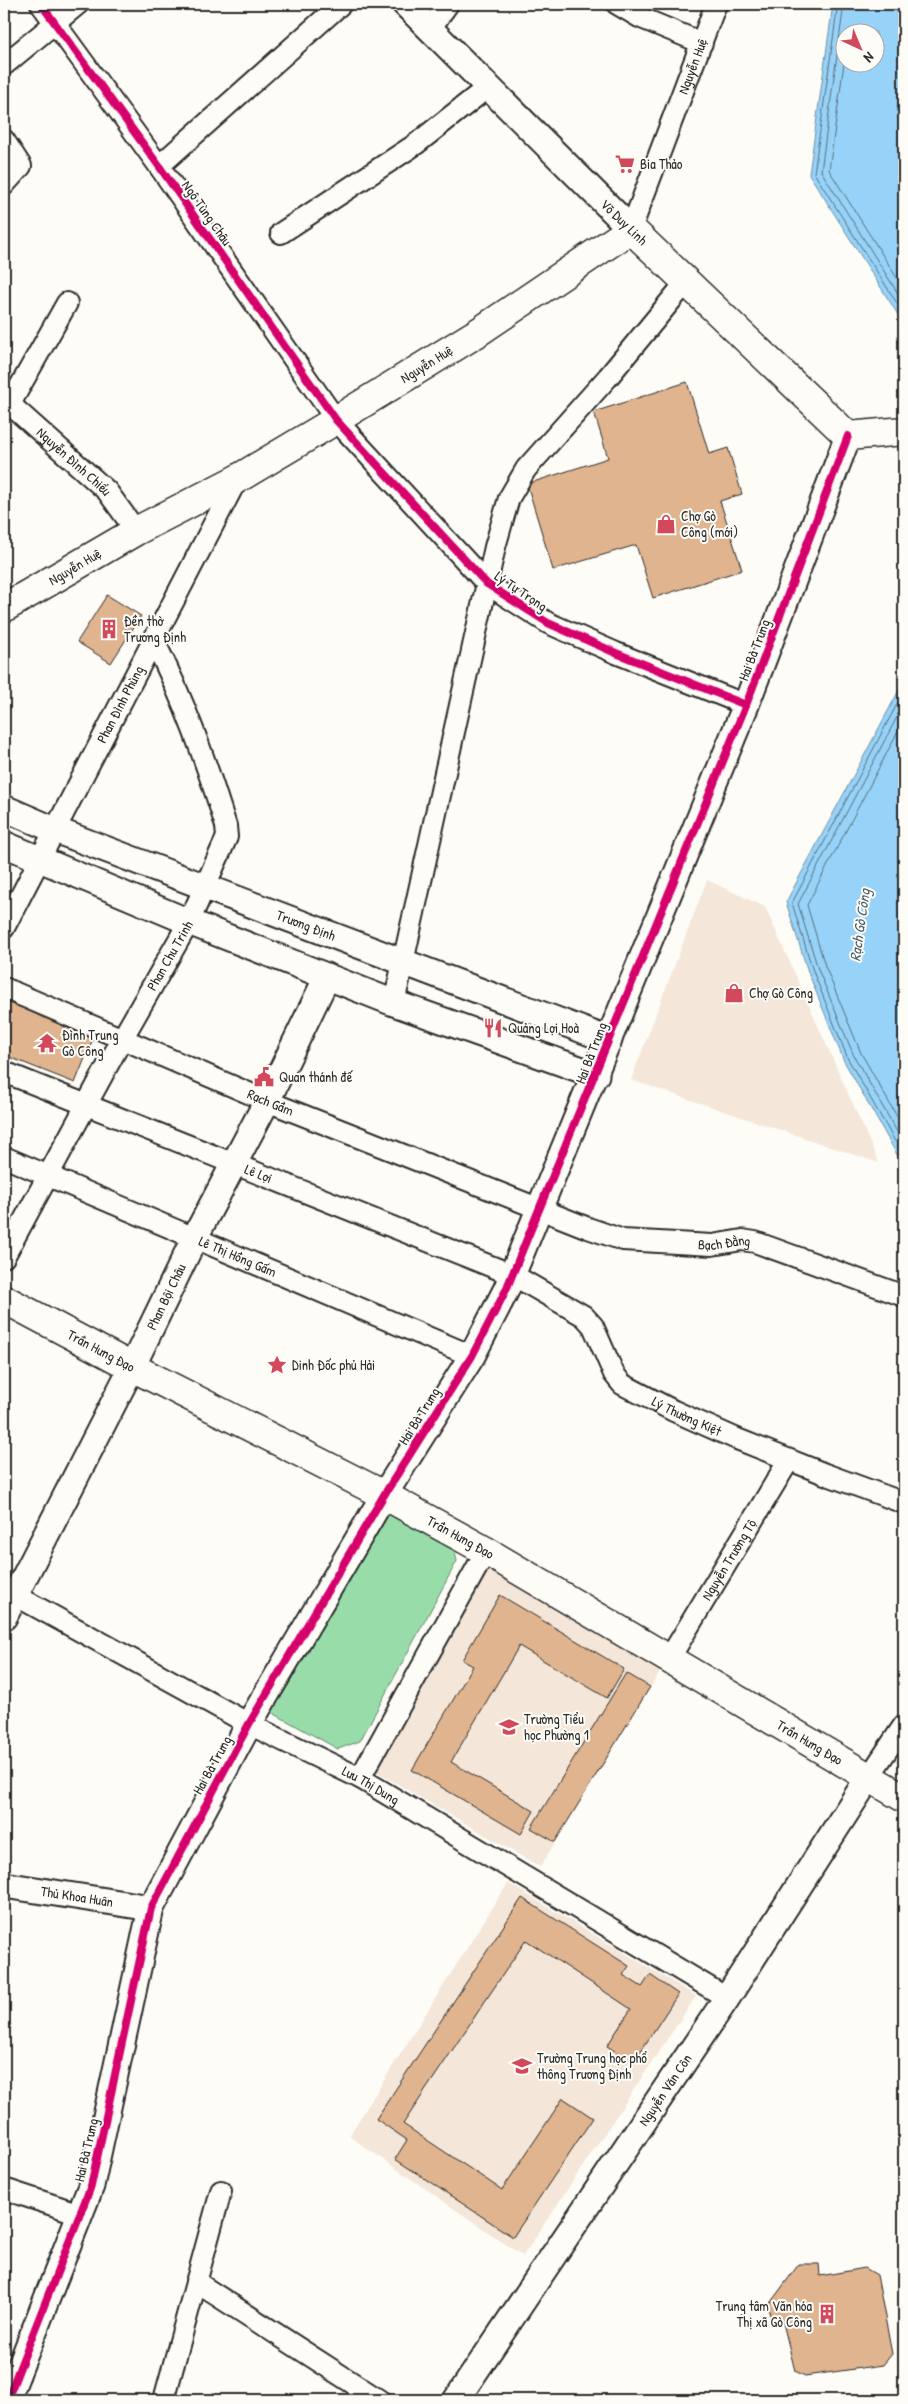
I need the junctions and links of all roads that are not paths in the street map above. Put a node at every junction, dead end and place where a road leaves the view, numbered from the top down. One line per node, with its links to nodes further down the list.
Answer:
1 (41, 4): 8 (street, Ngô Tùng Châu)
2 (78, 4): 8 (street)
3 (340, 4): 14 (street)
4 (405, 4): 9 (street, Võ Duy Linh)
5 (448, 4): 9 (street)
6 (617, 4): 10 (street)
7 (716, 4): 10 (street, Nguyễn Huệ)
8 (55, 22): 11 (street); 14 (street, Ngô Tùng Châu)
9 (430, 29): 12 (street, Võ Duy Linh)
10 (702, 42): 16 (street, Nguyễn Huệ)
11 (4, 65)
12 (488, 87): 16 (street, Võ Duy Linh); 17 (street)
13 (4, 140): 15 (street)
14 (159, 166): 21 (street, Ngô Tùng Châu)
15 (4, 185)
16 (631, 230): 18 (main road, Võ Duy Linh); 21 (main road, Nguyễn Huệ)
17 (281, 232)
18 (687, 281): 23 (main road, Võ Duy Linh); 26 (street, Lý Tự Trọng)
19 (67, 303): 20 (street)
20 (7, 402): 25 (street, Nguyễn Đình Chiểu)
21 (336, 420): 24 (main road, Nguyễn Huệ); 26 (street, Lý Tự Trọng)
22 (896, 432): 23 (main road)
23 (848, 436): 29 (street, Hai Bà Trưng)
24 (237, 479): 25 (main road, Nguyễn Huệ); 28 (street, Phan Đình Phùng)
25 (136, 531): 27 (main road, Nguyễn Huệ)
26 (487, 584): 29 (street, Lý Tự Trọng); 37 (street, Lý Tự Trọng)
27 (4, 608)
28 (153, 639): 31 (street, Phan Đình Phùng); 34 (street, Phan Chu Trinh)
29 (746, 705): 42 (street, Hai Bà Trưng)
30 (4, 808): 31 (street, Trương Định)
31 (55, 830): 33 (street, Phan Đình Phùng); 34 (street, Trương Định)
32 (4, 844): 33 (street)
33 (41, 860): 35 (street); 36 (street, Phan Đình Phùng)
34 (206, 887): 35 (street, Phan Chu Trinh); 37 (street, Trương Định)
35 (189, 922): 38 (street); 41 (street, Phan Chu Trinh)
36 (4, 928)
37 (404, 964): 40 (street, Lý Tự Trọng); 42 (street, Trương Định)
38 (327, 977): 40 (street); 45 (street, Phan Bội Châu)
39 (4, 988): 41 (street, Rạch Gầm)
40 (394, 1003): 44 (street)
41 (122, 1039): 45 (street, Rạch Gầm); 46 (street, Phan Chu Trinh)
42 (609, 1040): 44 (street, Hai Bà Trưng)
43 (4, 1072): 46 (street, Lê Lợi)
44 (596, 1075): 50 (street, Hai Bà Trưng)
45 (266, 1101): 48 (street, Phan Bội Châu); 50 (street, Rạch Gầm)
46 (87, 1104): 48 (street, Lê Lợi); 49 (street, Phan Chu Trinh)
47 (4, 1157): 49 (street, Lê Thị Hồng Gấm)
48 (234, 1163): 51 (street, Phan Bội Châu); 53 (street, Lê Lợi)
49 (46, 1175): 51 (street, Lê Thị Hồng Gấm); 52 (street, Phan Chu Trinh)
50 (541, 1210): 53 (street, Hai Bà Trưng); 54 (street, Bạch Đằng)
51 (194, 1238): 56 (street, Lê Thị Hồng Gấm); 57 (street, Phan Bội Châu)
52 (4, 1257)
53 (513, 1276): 56 (street, Hai Bà Trưng); 58 (street, Lý Thường Kiệt)
54 (904, 1296)
55 (4, 1299): 57 (main road, Trần Hưng Đạo)
56 (472, 1356): 59 (street, Hai Bà Trưng)
57 (132, 1367): 59 (main road, Trần Hưng Đạo); 62 (street, Phan Bội Châu)
58 (789, 1460): 60 (street, Lý Thường Kiệt); 63 (street, Nguyễn Trường Tộ)
59 (384, 1495): 61 (main road, Trần Hưng Đạo); 64 (street, Hai Bà Trưng)
60 (904, 1503)
61 (486, 1551): 63 (main road, Trần Hưng Đạo); 67 (street)
62 (7, 1600): 64 (street, Lưu Thị Dung)
63 (669, 1659): 66 (main road, Trần Hưng Đạo)
64 (249, 1724): 67 (street, Lưu Thị Dung); 70 (street, Hai Bà Trưng)
65 (904, 1725): 66 (street)
66 (869, 1777): 68 (main road, Trần Hưng Đạo); 71 (street, Nguyễn Văn Côn)
67 (360, 1778): 71 (street, Lưu Thị Dung)
68 (904, 1798)
69 (4, 1885): 70 (street, Thủ Khoa Huân)
70 (151, 1908): 74 (street, Hai Bà Trưng)
71 (728, 1998): 79 (street, Nguyễn Văn Côn)
72 (4, 2189): 74 (street)
73 (221, 2191): 75 (street)
74 (80, 2214): 76 (street, Hai Bà Trưng)
75 (196, 2282): 77 (street); 78 (street)
76 (7, 2400)
77 (164, 2400)
78 (379, 2400)
79 (456, 2400)

